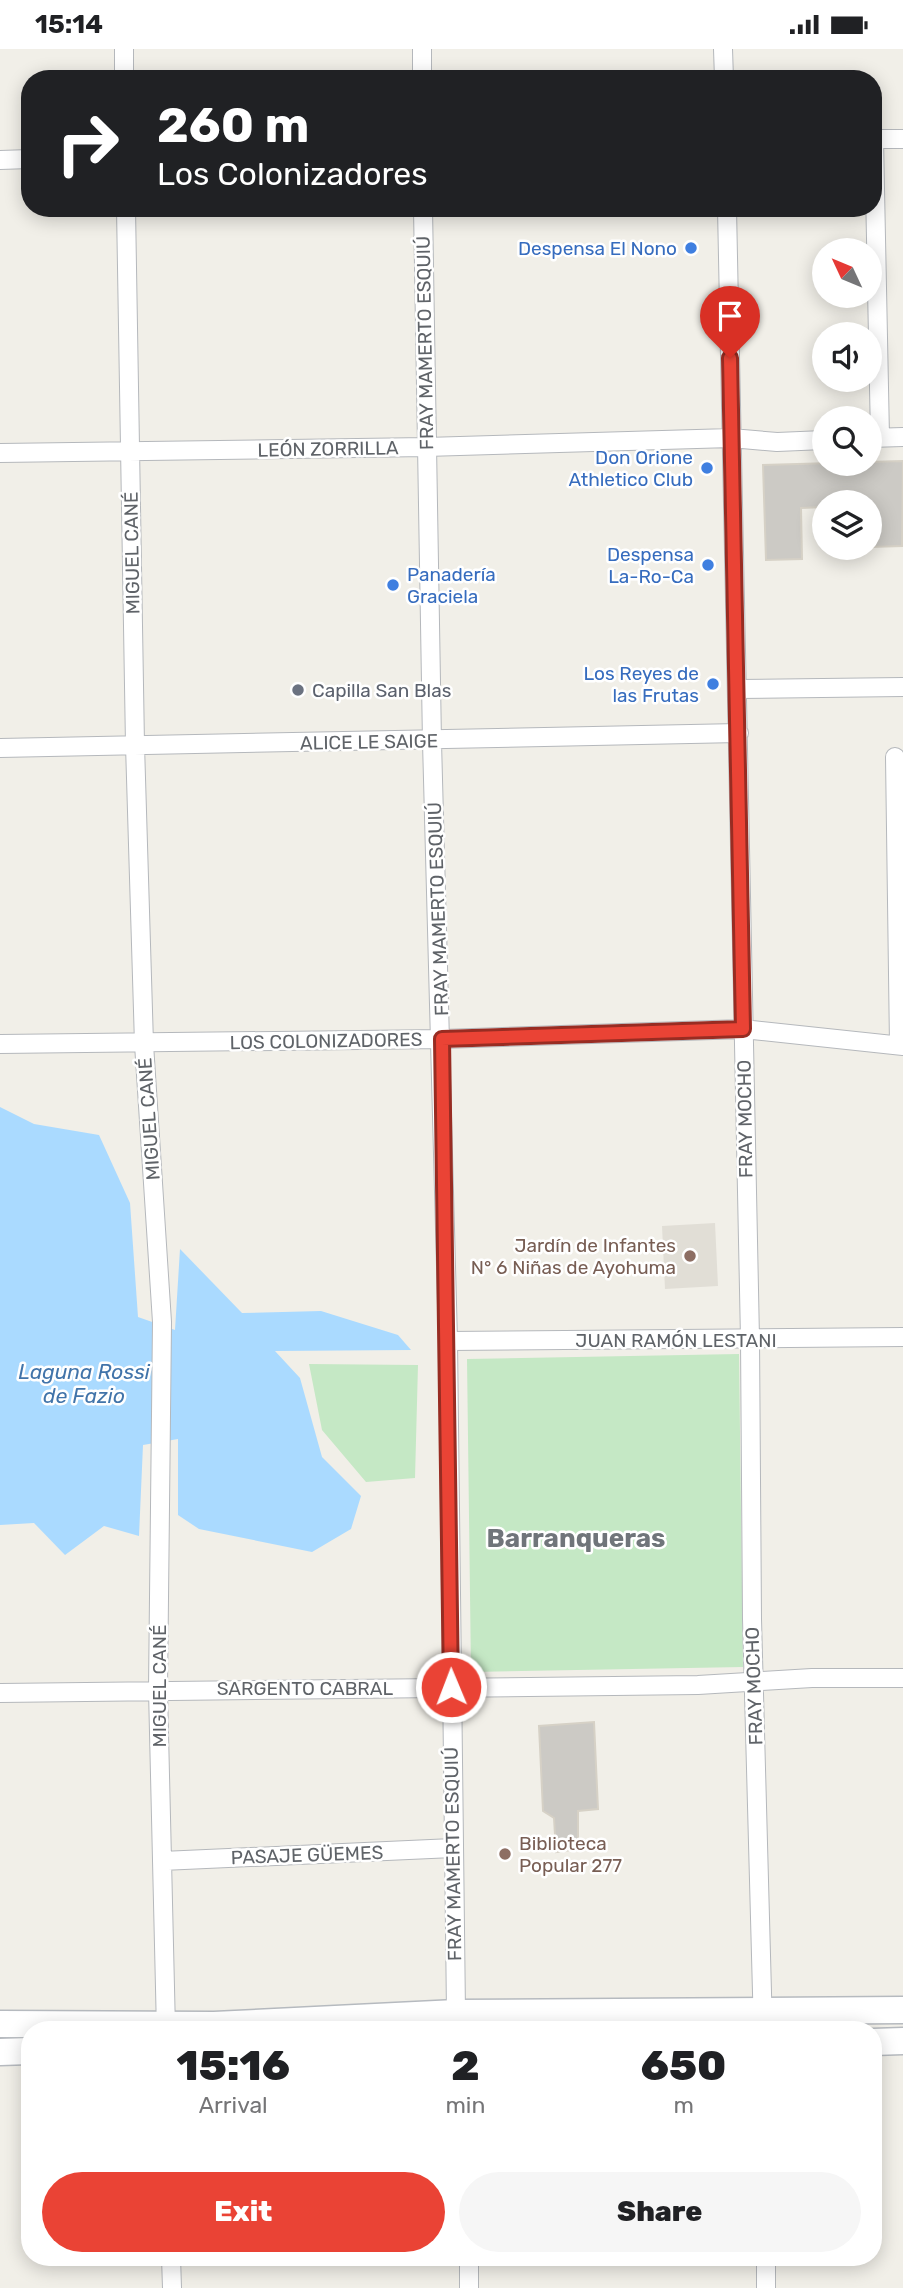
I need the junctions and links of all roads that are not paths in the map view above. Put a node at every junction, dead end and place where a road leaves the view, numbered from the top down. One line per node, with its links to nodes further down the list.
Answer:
1 (124, 49): 4 (street)
2 (422, 49): 5 (street)
3 (723, 49): 6 (street)
4 (124, 70)
5 (422, 70)
6 (724, 70)
7 (903, 138): 8 (street)
8 (882, 139)
9 (21, 159): 10 (street)
10 (0, 160)
11 (126, 217): 22 (street, MIGUEL CANÉ)
12 (424, 217): 20 (street, FRAY MAMERTO ESQUIÚ)
13 (727, 217): 17 (street, FRAY MOCHO)
14 (874, 217): 15 (street)
15 (875, 406)
16 (903, 436): 18 (street)
17 (731, 438): 19 (street, LEÓN ZORRILLA); 20 (street, LEÓN ZORRILLA); 24 (street, FRAY MOCHO)
18 (882, 438)
19 (812, 440)
20 (426, 447): 22 (street, LEÓN ZORRILLA); 26 (street, FRAY MAMERTO ESQUIÚ)
21 (0, 453): 22 (street, LEÓN ZORRILLA)
22 (131, 453): 27 (street, MIGUEL CANÉ)
23 (903, 687): 24 (street)
24 (737, 689): 25 (street, FRAY MOCHO)
25 (738, 733): 26 (street, ALICE LE SAIGE); 30 (street, FRAY MOCHO)
26 (432, 742): 27 (street, ALICE LE SAIGE); 31 (street, FRAY MAMERTO ESQUIÚ)
27 (135, 745): 28 (street, ALICE LE SAIGE); 33 (street, MIGUEL CANÉ)
28 (0, 748)
29 (895, 757): 34 (street)
30 (743, 1029): 31 (street, LOS COLONIZADORES); 34 (street, LOS COLONIZADORES); 36 (street, FRAY MOCHO)
31 (442, 1039): 33 (street, LOS COLONIZADORES); 37 (street, FRAY MAMERTO ESQUIÚ)
32 (0, 1044): 33 (street, LOS COLONIZADORES)
33 (144, 1044): 41 (street, MIGUEL CANÉ)
34 (901, 1046)
35 (903, 1337): 36 (street, JUAN RAMÓN LESTANI)
36 (751, 1339): 37 (street, JUAN RAMÓN LESTANI); 39 (street, FRAY MOCHO)
37 (448, 1341): 40 (street, FRAY MAMERTO ESQUIÚ)
38 (903, 1678): 39 (street, SARGENTO CABRAL)
39 (755, 1681): 40 (street, SARGENTO CABRAL); 48 (street, FRAY MOCHO)
40 (451, 1687): 41 (street, SARGENTO CABRAL); 43 (street, FRAY MAMERTO ESQUIÚ)
41 (158, 1690): 42 (street, SARGENTO CABRAL); 44 (street, MIGUEL CANÉ)
42 (0, 1693)
43 (453, 1848): 44 (street, PASAJE GÜEMES); 47 (street, FRAY MAMERTO ESQUIÚ)
44 (162, 1861): 46 (street, MIGUEL CANÉ)
45 (903, 2010): 48 (main road)
46 (165, 2021)
47 (458, 2021): 48 (main road)
48 (763, 2021)
49 (0, 2024): 50 (main road)
50 (21, 2024)
51 (903, 2041): 52 (main road)
52 (882, 2042)
53 (0, 2052): 54 (main road)
54 (21, 2052)
55 (171, 2266): 58 (street)
56 (469, 2266): 59 (street)
57 (766, 2266): 60 (street)
58 (172, 2288)
59 (469, 2288)
60 (766, 2288)

